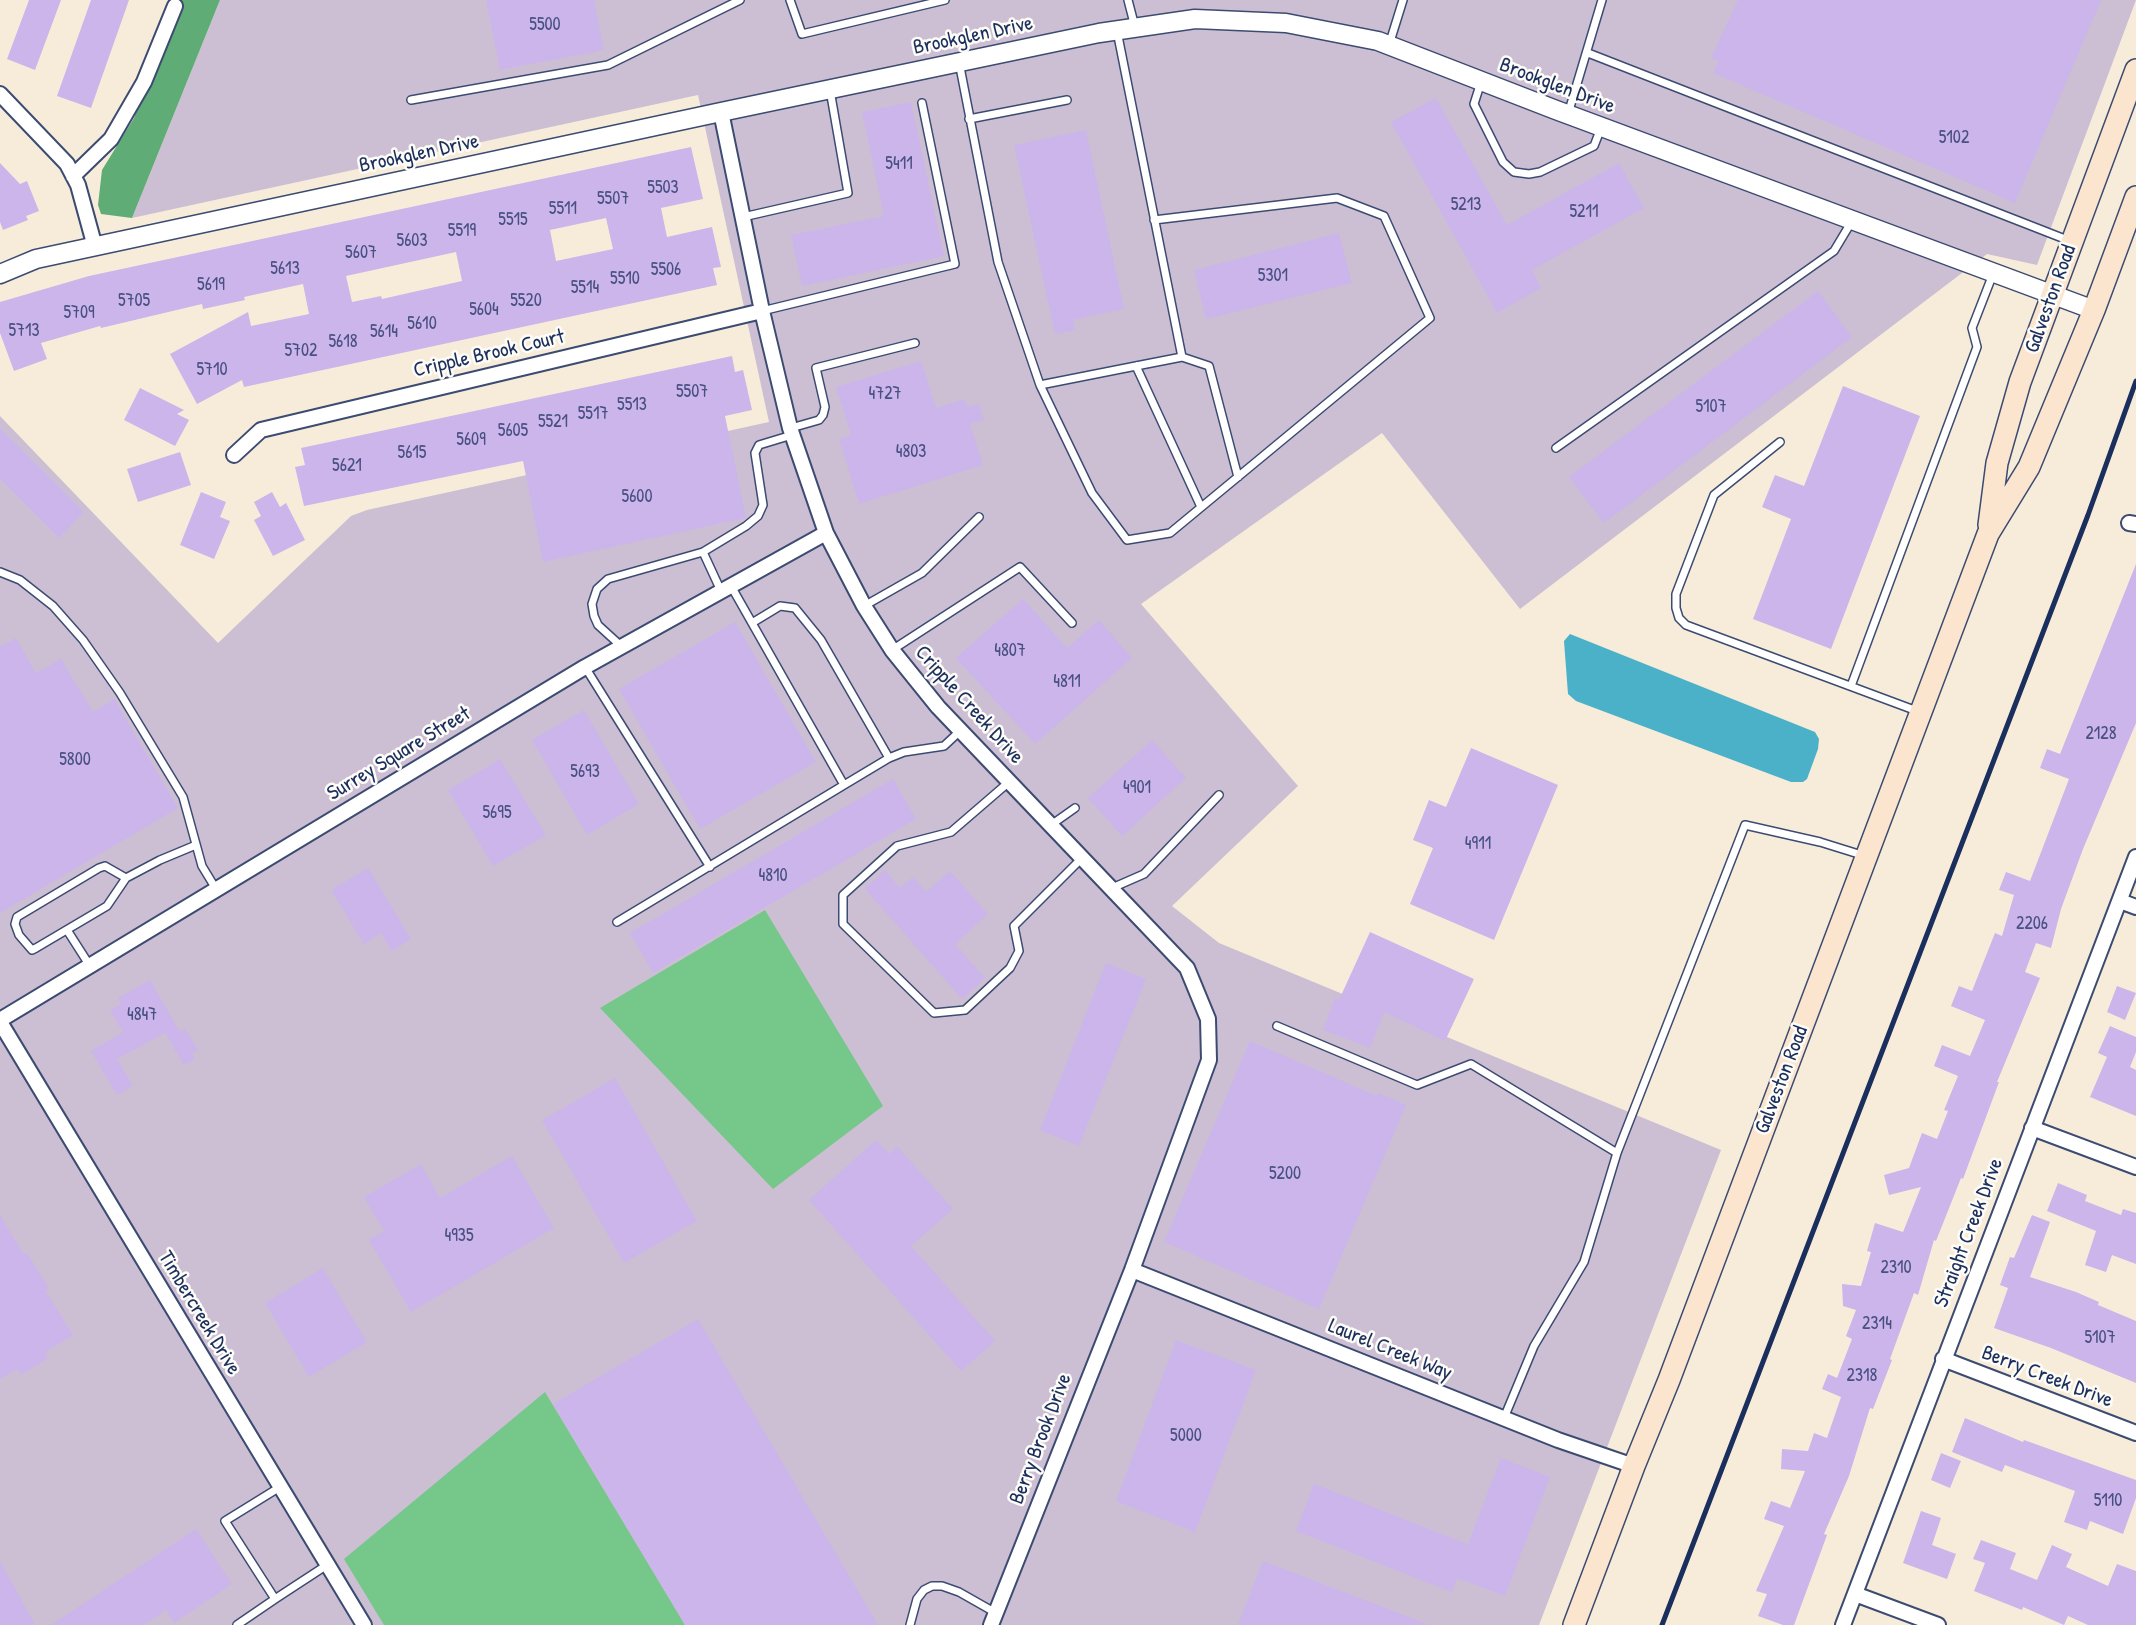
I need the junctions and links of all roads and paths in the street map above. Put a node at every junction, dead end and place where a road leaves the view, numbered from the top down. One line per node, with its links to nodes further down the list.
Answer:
1 (740, 0): 16 (lane)
2 (790, 0): 3 (lane)
3 (945, 0)
4 (1128, 0): 8 (lane)
5 (1403, 0): 9 (lane)
6 (1602, 0): 10 (lane)
7 (175, 6): 23 (street)
8 (1126, 29): 9 (street, Brookglen Drive); 11 (street, Brookglen Drive); 26 (lane)
9 (1389, 45): 13 (street, Brookglen Drive)
10 (1588, 53): 20 (lane); 28 (lane)
11 (959, 62): 14 (street, Brookglen Drive); 21 (lane)
12 (2136, 71): 28 (main road, Galveston Road)
13 (1481, 81): 20 (street, Brookglen Drive); 22 (lane)
14 (830, 90): 19 (street, Brookglen Drive); 25 (lane)
15 (0, 94): 23 (street)
16 (411, 100)
17 (1067, 100): 21 (lane)
18 (922, 103): 34 (lane)
19 (721, 112): 25 (street, Cripple Creek Drive); 29 (street, Brookglen Drive)
20 (1568, 115): 22 (street, Brookglen Drive)
21 (969, 118): 38 (lane)
22 (1601, 127): 27 (street, Brookglen Drive)
23 (73, 176): 29 (street)
24 (2136, 197): 33 (main road, Galveston Road)
25 (743, 217): 34 (street, Cripple Creek Drive)
26 (1154, 220): 36 (lane); 43 (lane)
27 (1853, 221): 30 (street, Brookglen Drive); 41 (lane)
28 (2072, 242): 32 (main road, Galveston Road)
29 (95, 247): 31 (street, Brookglen Drive)
30 (1994, 273): 32 (street, Brookglen Drive); 57 (lane)
31 (0, 274)
32 (2053, 294): 33 (street, Brookglen Drive); 47 (main road, Galveston Road)
33 (2094, 310): 47 (main road, Galveston Road)
34 (762, 311): 39 (street, Cripple Creek Drive); 42 (street, Cripple Brook Court)
35 (915, 343): 39 (lane)
36 (1182, 357): 37 (lane); 43 (lane)
37 (1136, 366): 38 (lane); 44 (lane)
38 (1040, 385): 44 (lane)
39 (791, 432): 46 (street, Cripple Creek Drive); 48 (lane)
40 (1780, 442): 57 (lane)
41 (1556, 448)
42 (233, 455)
43 (1238, 477): 44 (lane)
44 (1201, 507)
45 (979, 517): 51 (lane)
46 (826, 533): 50 (street, Surrey Square Street); 51 (street, Cripple Creek Drive)
47 (1988, 534): 58 (main road, Galveston Road)
48 (703, 552): 50 (lane); 54 (lane)
49 (0, 572): 66 (lane)
50 (726, 588): 53 (lane); 54 (street, Surrey Square Street)
51 (864, 606): 55 (street, Cripple Creek Drive)
52 (1072, 622): 55 (lane)
53 (752, 623): 60 (lane); 62 (lane)
54 (621, 646): 56 (street, Surrey Square Street)
55 (892, 650): 59 (street, Cripple Creek Drive)
56 (585, 667): 70 (lane); 73 (street, Surrey Square Street)
57 (1851, 686): 58 (lane)
58 (1921, 712): 67 (main road, Galveston Road)
59 (960, 731): 60 (lane); 61 (street, Cripple Creek Drive)
60 (889, 758): 62 (lane)
61 (1009, 782): 65 (street, Cripple Creek Drive); 69 (lane)
62 (844, 785): 70 (lane)
63 (1219, 795): 72 (lane)
64 (1074, 808): 65 (lane)
65 (1051, 825): 69 (street, Cripple Creek Drive)
66 (196, 845): 71 (lane); 73 (lane)
67 (1867, 857): 82 (lane); 88 (main road, Galveston Road)
68 (2136, 857): 74 (street, Straight Creek Drive)
69 (1083, 858): 72 (street, Cripple Creek Drive)
70 (710, 867): 76 (lane)
71 (126, 878): 77 (lane); 77 (lane)
72 (1112, 888): 84 (street, Cripple Creek Drive)
73 (216, 890): 78 (street, Surrey Square Street)
74 (2120, 901): 75 (street); 81 (street, Straight Creek Drive)
75 (2136, 907)
76 (617, 922)
77 (67, 930): 78 (lane)
78 (90, 966): 79 (street, Surrey Square Street)
79 (0, 1021): 89 (street, Timbercreek Drive)
80 (1277, 1026): 82 (lane)
81 (2032, 1128): 83 (street); 85 (street, Straight Creek Drive)
82 (1617, 1153): 86 (lane)
83 (2136, 1167)
84 (1132, 1270): 86 (street, Laurel Creek Way); 93 (street, Berry Brook Drive)
85 (1943, 1359): 87 (street, Berry Creek Drive); 91 (street, Straight Creek Drive)
86 (1504, 1418): 88 (street, Laurel Creek Way)
87 (2136, 1433)
88 (1634, 1466): 97 (main road, Galveston Road)
89 (280, 1486): 90 (street, Timbercreek Drive); 92 (lane)
90 (327, 1564): 92 (lane); 95 (street, Timbercreek Drive)
91 (1855, 1594): 98 (street, Straight Creek Drive); 99 (street)
92 (275, 1599): 94 (lane)
93 (993, 1619): 96 (lane)
94 (237, 1625)
95 (364, 1625)
96 (910, 1625)
97 (1574, 1625)
98 (1843, 1625)
99 (1938, 1625)

